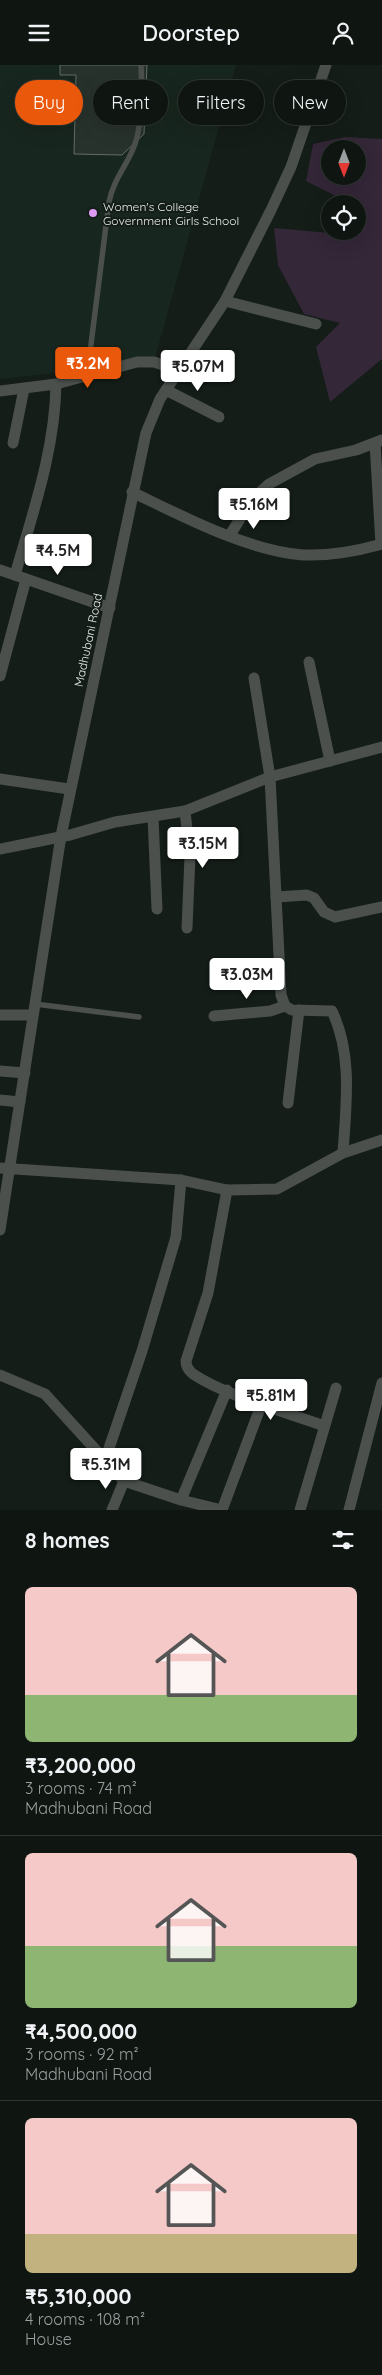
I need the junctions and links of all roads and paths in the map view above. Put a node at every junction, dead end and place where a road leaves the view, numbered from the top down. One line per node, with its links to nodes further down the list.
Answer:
1 (141, 65): 6 (lane)
2 (326, 65): 3 (street, Madhubani Road)
3 (226, 301): 4 (street); 5 (street, Madhubani Road)
4 (316, 324)
5 (178, 370): 6 (street); 9 (street, Madhubani Road)
6 (87, 376): 7 (street)
7 (56, 384): 8 (street); 18 (street)
8 (24, 389): 10 (street); 13 (street)
9 (166, 390): 11 (street); 14 (street, Madhubani Road)
10 (0, 391)
11 (218, 417)
12 (379, 442): 15 (street); 16 (street)
13 (13, 443)
14 (132, 492): 15 (street); 19 (street, Madhubani Road)
15 (230, 535): 16 (street)
16 (382, 544)
17 (0, 570): 18 (street)
18 (21, 577): 19 (street); 21 (street)
19 (110, 607): 27 (street, Madhubani Road)
20 (309, 662): 24 (street)
21 (0, 676)
22 (254, 678): 25 (street)
23 (382, 747): 24 (street)
24 (330, 761): 25 (street)
25 (270, 777): 28 (street); 32 (street)
26 (0, 779): 27 (street)
27 (70, 789): 30 (street, Madhubani Road)
28 (185, 811): 29 (street); 35 (street)
29 (153, 817): 30 (street); 34 (street)
30 (60, 836): 31 (street); 37 (street, Madhubani Road)
31 (0, 849)
32 (276, 897): 33 (street); 36 (street)
33 (382, 907)
34 (157, 909)
35 (187, 928)
36 (284, 1006): 38 (street); 40 (street)
37 (34, 1010): 39 (street); 41 (lane); 43 (street, Madhubani Road)
38 (299, 1010): 46 (street); 48 (street)
39 (0, 1015)
40 (214, 1016)
41 (140, 1017)
42 (0, 1071): 43 (street)
43 (25, 1073): 45 (street, Madhubani Road)
44 (0, 1100): 45 (street)
45 (20, 1102): 49 (street, Madhubani Road)
46 (288, 1103)
47 (382, 1140): 48 (street)
48 (343, 1153): 51 (street)
49 (4, 1169): 50 (street); 52 (street, Madhubani Road)
50 (181, 1180): 51 (street); 60 (street)
51 (227, 1190): 56 (street)
52 (0, 1230)
53 (0, 1375): 60 (street)
54 (382, 1383): 59 (street)
55 (336, 1389): 58 (street)
56 (227, 1391): 57 (street); 62 (street)
57 (262, 1403): 58 (street); 64 (street)
58 (324, 1426): 65 (street)
59 (377, 1430): 66 (street)
60 (105, 1460): 61 (street)
61 (124, 1481): 62 (street); 63 (street)
62 (181, 1500): 64 (street)
63 (112, 1510)
64 (222, 1510)
65 (300, 1510)
66 (349, 1510)

